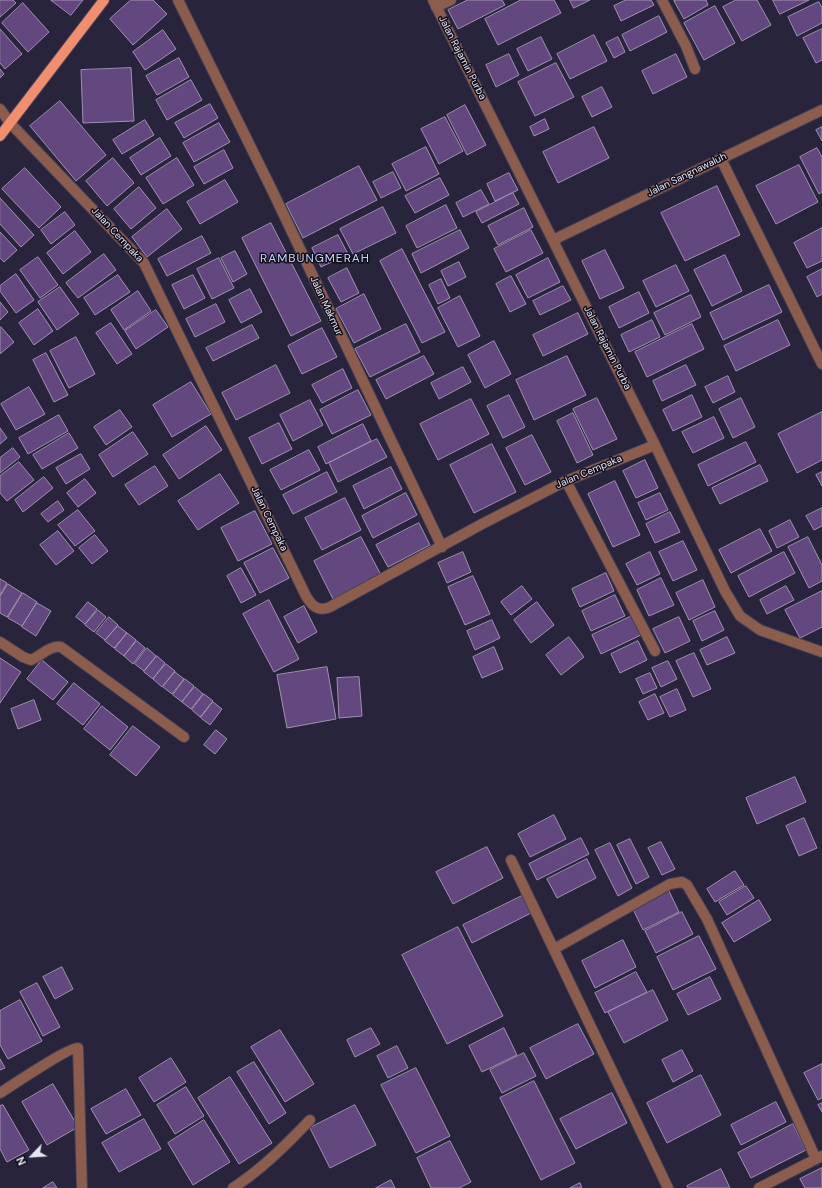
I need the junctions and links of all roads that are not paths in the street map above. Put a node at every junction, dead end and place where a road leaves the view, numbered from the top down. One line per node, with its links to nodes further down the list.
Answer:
1 (104, 0): 9 (main road)
2 (178, 0): 16 (street, Jalan Makmur)
3 (451, 0): 5 (street)
4 (662, 0): 6 (street)
5 (435, 3): 12 (street, Jalan Rajamin Purba)
6 (695, 69)
7 (0, 109): 9 (street)
8 (822, 110): 11 (street, Jalan Sangnawaluh)
9 (10, 123): 10 (main road); 16 (street, Jalan Cempaka)
10 (0, 136)
11 (721, 159): 12 (street, Jalan Sangnawaluh); 13 (street)
12 (553, 240): 14 (street, Jalan Rajamin Purba)
13 (822, 364)
14 (655, 445): 15 (street, Jalan Cempaka); 19 (street, Jalan Rajamin Purba)
15 (566, 481): 16 (street, Jalan Cempaka); 18 (street)
16 (442, 548)
17 (0, 642): 20 (street)
18 (655, 651)
19 (822, 652)
20 (184, 737)
21 (511, 860): 22 (street)
22 (554, 949): 25 (street); 28 (street)
23 (0, 1093): 26 (street)
24 (310, 1120): 27 (street)
25 (819, 1157): 29 (street)
26 (82, 1188)
27 (233, 1188)
28 (668, 1188)
29 (759, 1188)

